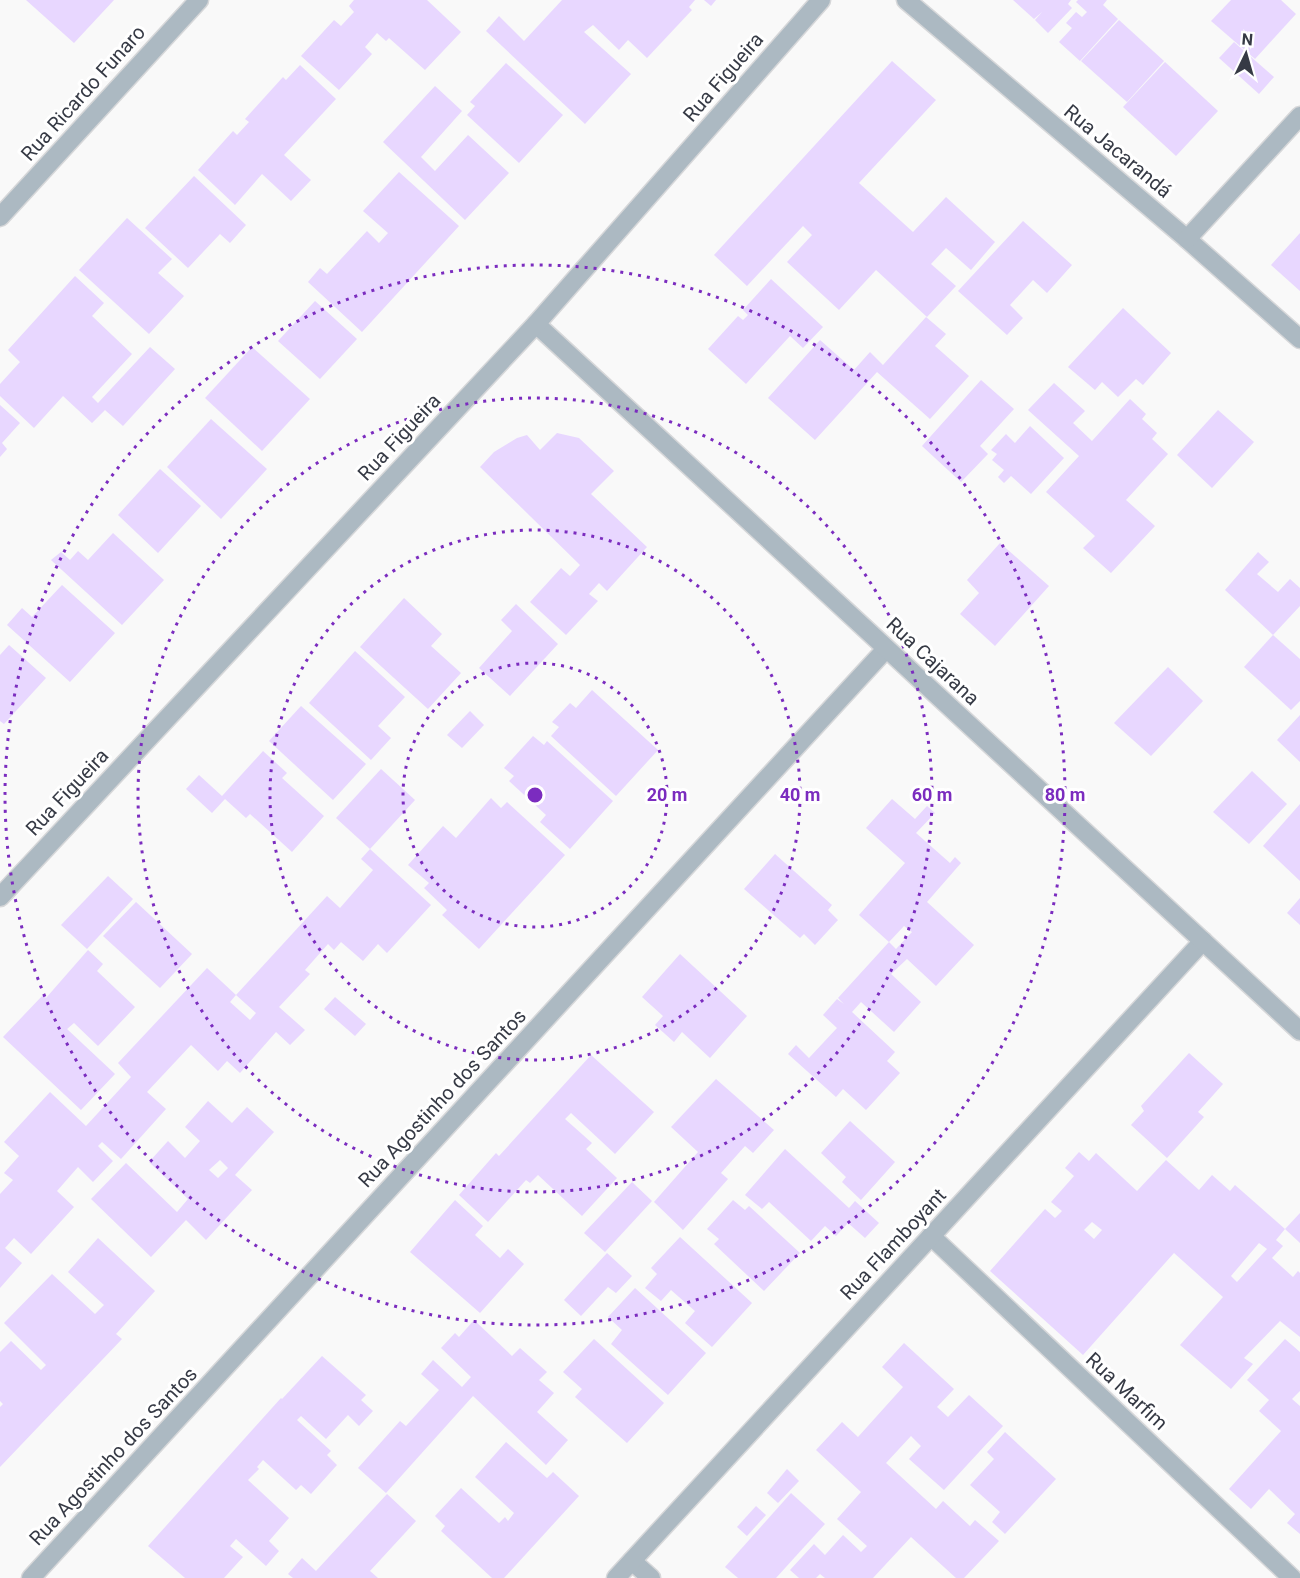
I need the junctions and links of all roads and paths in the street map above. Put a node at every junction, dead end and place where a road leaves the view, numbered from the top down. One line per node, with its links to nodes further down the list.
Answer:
1 (199, 0): 5 (street, Rua Ricardo Funaro)
2 (821, 0): 7 (street, Rua Figueira)
3 (906, 0): 6 (street, Rua Jacarandá)
4 (1300, 116): 6 (street)
5 (0, 217)
6 (1187, 239): 8 (street, Rua Jacarandá)
7 (536, 324): 9 (street, Rua Cajarana); 10 (street, Rua Figueira)
8 (1300, 339)
9 (886, 649): 11 (street, Rua Cajarana); 15 (street, Rua Agostinho dos Santos)
10 (0, 897)
11 (1203, 941): 12 (street, Rua Cajarana); 13 (street, Rua Flamboyant)
12 (1300, 1031)
13 (931, 1236): 14 (street, Rua Flamboyant); 18 (street, Rua Marfim)
14 (632, 1561): 16 (street, Rua Flamboyant); 17 (street)
15 (31, 1578)
16 (616, 1578)
17 (651, 1578)
18 (1292, 1578)

